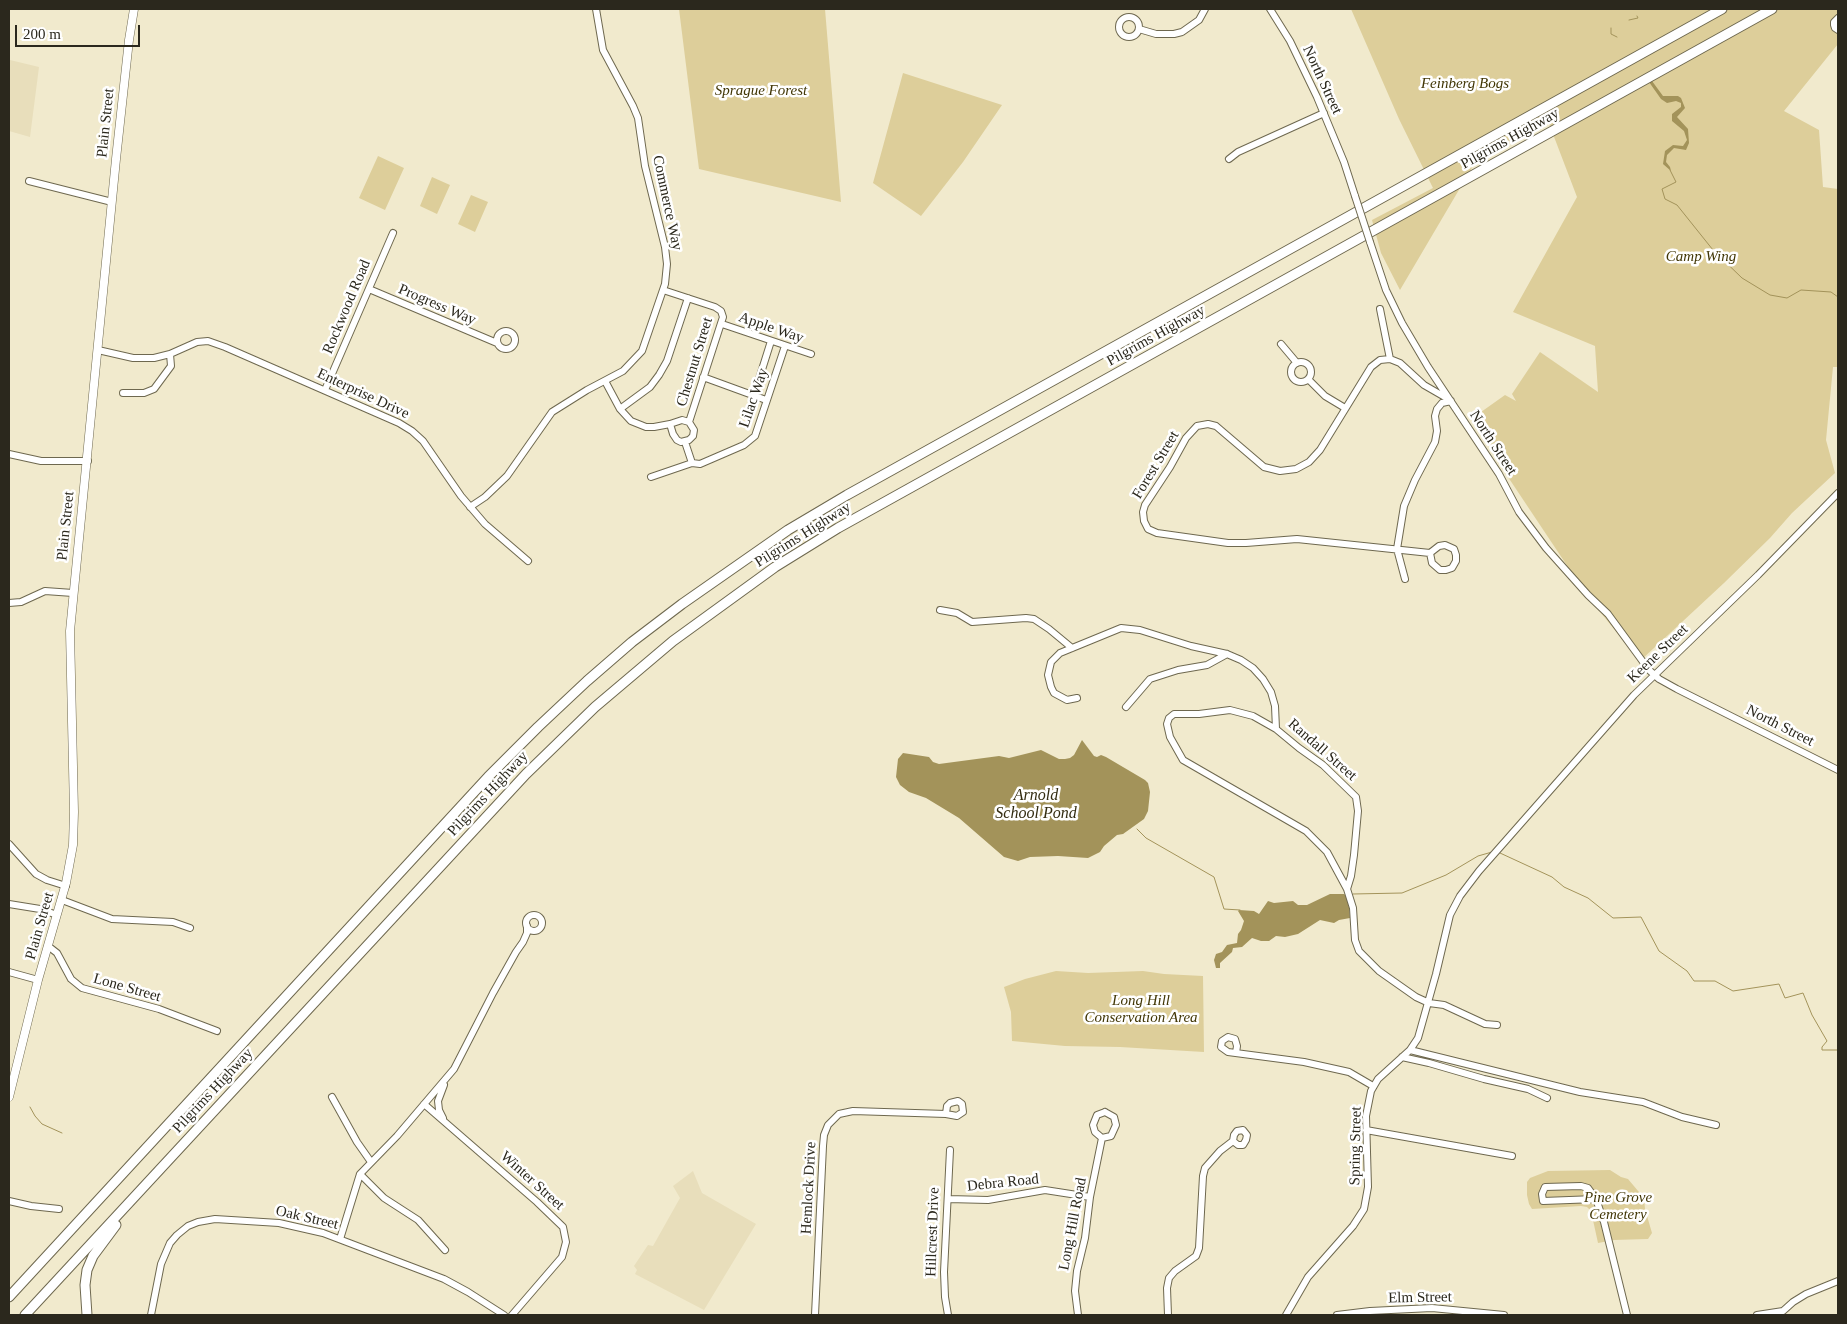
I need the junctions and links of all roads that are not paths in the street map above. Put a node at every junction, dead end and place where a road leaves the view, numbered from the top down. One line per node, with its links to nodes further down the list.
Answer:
1 (134, 9): 13 (main road, Plain Street)
2 (596, 9): 16 (street, Commerce Way)
3 (1205, 9): 8 (street)
4 (1270, 9): 10 (street, North Street)
5 (1722, 9): 107 (highway, Pilgrims Highway)
6 (1772, 9): 98 (highway, Pilgrims Highway)
7 (1838, 18): 9 (street)
8 (1139, 29)
9 (1838, 30)
10 (1324, 113): 11 (street); 36 (street, North Street, bridge)
11 (1229, 159)
12 (29, 181): 13 (street)
13 (112, 202): 24 (main road, Plain Street)
14 (393, 233): 15 (street, Rockwood Road)
15 (368, 289): 21 (street, Progress Way); 32 (street, Rockwood Road)
16 (663, 290): 17 (street, Chestnut Street); 31 (street, Commerce Way)
17 (688, 298): 19 (street, Chestnut Street); 38 (street)
18 (1380, 309): 27 (street)
19 (722, 324): 20 (street, Apple Way); 29 (street, Chestnut Street)
20 (771, 341): 23 (street, Apple Way); 34 (street)
21 (497, 343)
22 (1281, 344): 28 (street)
23 (785, 346): 26 (street, Apple Way); 35 (street, Lilac Way)
24 (98, 350): 25 (street, Enterprise Drive); 43 (main road, Plain Street)
25 (170, 354): 32 (street, Enterprise Drive); 33 (street)
26 (811, 354)
27 (1390, 359): 36 (street); 37 (street, Forest Street)
28 (1297, 363): 30 (street); 30 (street)
29 (703, 377): 34 (street); 39 (street, Chestnut Street)
30 (1308, 379): 37 (street)
31 (604, 381): 38 (street); 47 (street, Commerce Way)
32 (325, 390): 47 (street, Enterprise Drive)
33 (123, 393)
34 (754, 395): 35 (street)
35 (766, 400): 44 (street, Lilac Way)
36 (1451, 401): 48 (street); 57 (street, North Street)
37 (1345, 408): 48 (street, Forest Street)
38 (620, 409): 40 (street)
39 (689, 422): 40 (street); 41 (street)
40 (670, 424): 41 (street)
41 (685, 442): 44 (street)
42 (9, 454): 43 (street)
43 (88, 461): 52 (main road, Plain Street)
44 (692, 463): 45 (street, Lilac Way)
45 (651, 477)
46 (1838, 493): 57 (street, Keene Street)
47 (470, 507): 50 (street, Enterprise Drive)
48 (1397, 549): 49 (street, Forest Street); 51 (street)
49 (1430, 553): 49 (street, Forest Street)
50 (528, 561)
51 (1405, 579)
52 (73, 593): 53 (street); 64 (main road, Plain Street)
53 (9, 603)
54 (940, 610): 55 (street)
55 (1072, 648): 56 (street, Randall Street); 58 (street, Randall Street)
56 (1227, 654): 59 (street); 60 (street, Randall Street)
57 (1655, 676): 61 (street, North Street); 62 (street, Keene Street)
58 (1077, 698)
59 (1126, 707)
60 (1276, 729): 65 (street, Randall Street); 65 (street)
61 (1838, 770)
62 (1505, 842): 76 (street, Spring Street)
63 (9, 844): 64 (street)
64 (66, 886): 66 (main road, Plain Street)
65 (1347, 889): 76 (street, Randall Street)
66 (62, 900): 68 (main road, Plain Street); 70 (street)
67 (9, 904): 68 (street)
68 (57, 915): 73 (main road, Plain Street)
69 (527, 926): 71 (street); 71 (street); 72 (street)
70 (190, 928)
71 (536, 930): 72 (street)
72 (523, 942): 82 (street)
73 (48, 946): 75 (main road, Plain Street); 78 (street, Lone Street)
74 (9, 972): 75 (street)
75 (38, 980): 84 (main road, Plain Street)
76 (1429, 1003): 77 (street, Randall Street); 79 (street, Spring Street)
77 (1497, 1025)
78 (217, 1031)
79 (1410, 1050): 81 (street, Spring Street); 90 (street)
80 (1236, 1053): 83 (street)
81 (1402, 1057): 83 (street, Spring Street); 86 (street)
82 (446, 1080): 87 (street); 89 (street)
83 (1374, 1086): 91 (street, Spring Street)
84 (9, 1097)
85 (332, 1097): 96 (street)
86 (1547, 1098)
87 (424, 1104): 89 (street, Winter Street); 96 (street)
88 (946, 1114): 114 (street, Hemlock Drive)
89 (443, 1120): 113 (street, Winter Street)
90 (1716, 1125)
91 (1366, 1130): 95 (street); 118 (street, Spring Street)
92 (1102, 1138): 99 (street, Long Hill Road)
93 (1233, 1141): 117 (street)
94 (950, 1150): 100 (street, Hillcrest Drive)
95 (1512, 1156)
96 (371, 1162): 97 (street)
97 (360, 1174): 104 (street); 105 (street)
98 (140, 1191): 109 (highway, Pilgrims Highway); 110 (highway)
99 (1090, 1197): 100 (street, Debra Road); 116 (street, Long Hill Road)
100 (948, 1199): 115 (street, Hillcrest Drive)
101 (1596, 1199): 101 (street); 121 (street)
102 (9, 1201): 103 (street)
103 (59, 1209)
104 (340, 1239): 111 (street, Oak Street); 112 (street, Oak Street)
105 (445, 1250)
106 (1838, 1281): 108 (street)
107 (9, 1298)
108 (1782, 1313): 122 (street)
109 (25, 1315)
110 (88, 1315)
111 (151, 1315)
112 (504, 1315)
113 (512, 1315)
114 (815, 1315)
115 (948, 1315)
116 (1078, 1315)
117 (1168, 1315)
118 (1286, 1315)
119 (1336, 1315): 120 (street, Elm Street)
120 (1504, 1315)
121 (1627, 1315)
122 (1757, 1315)

